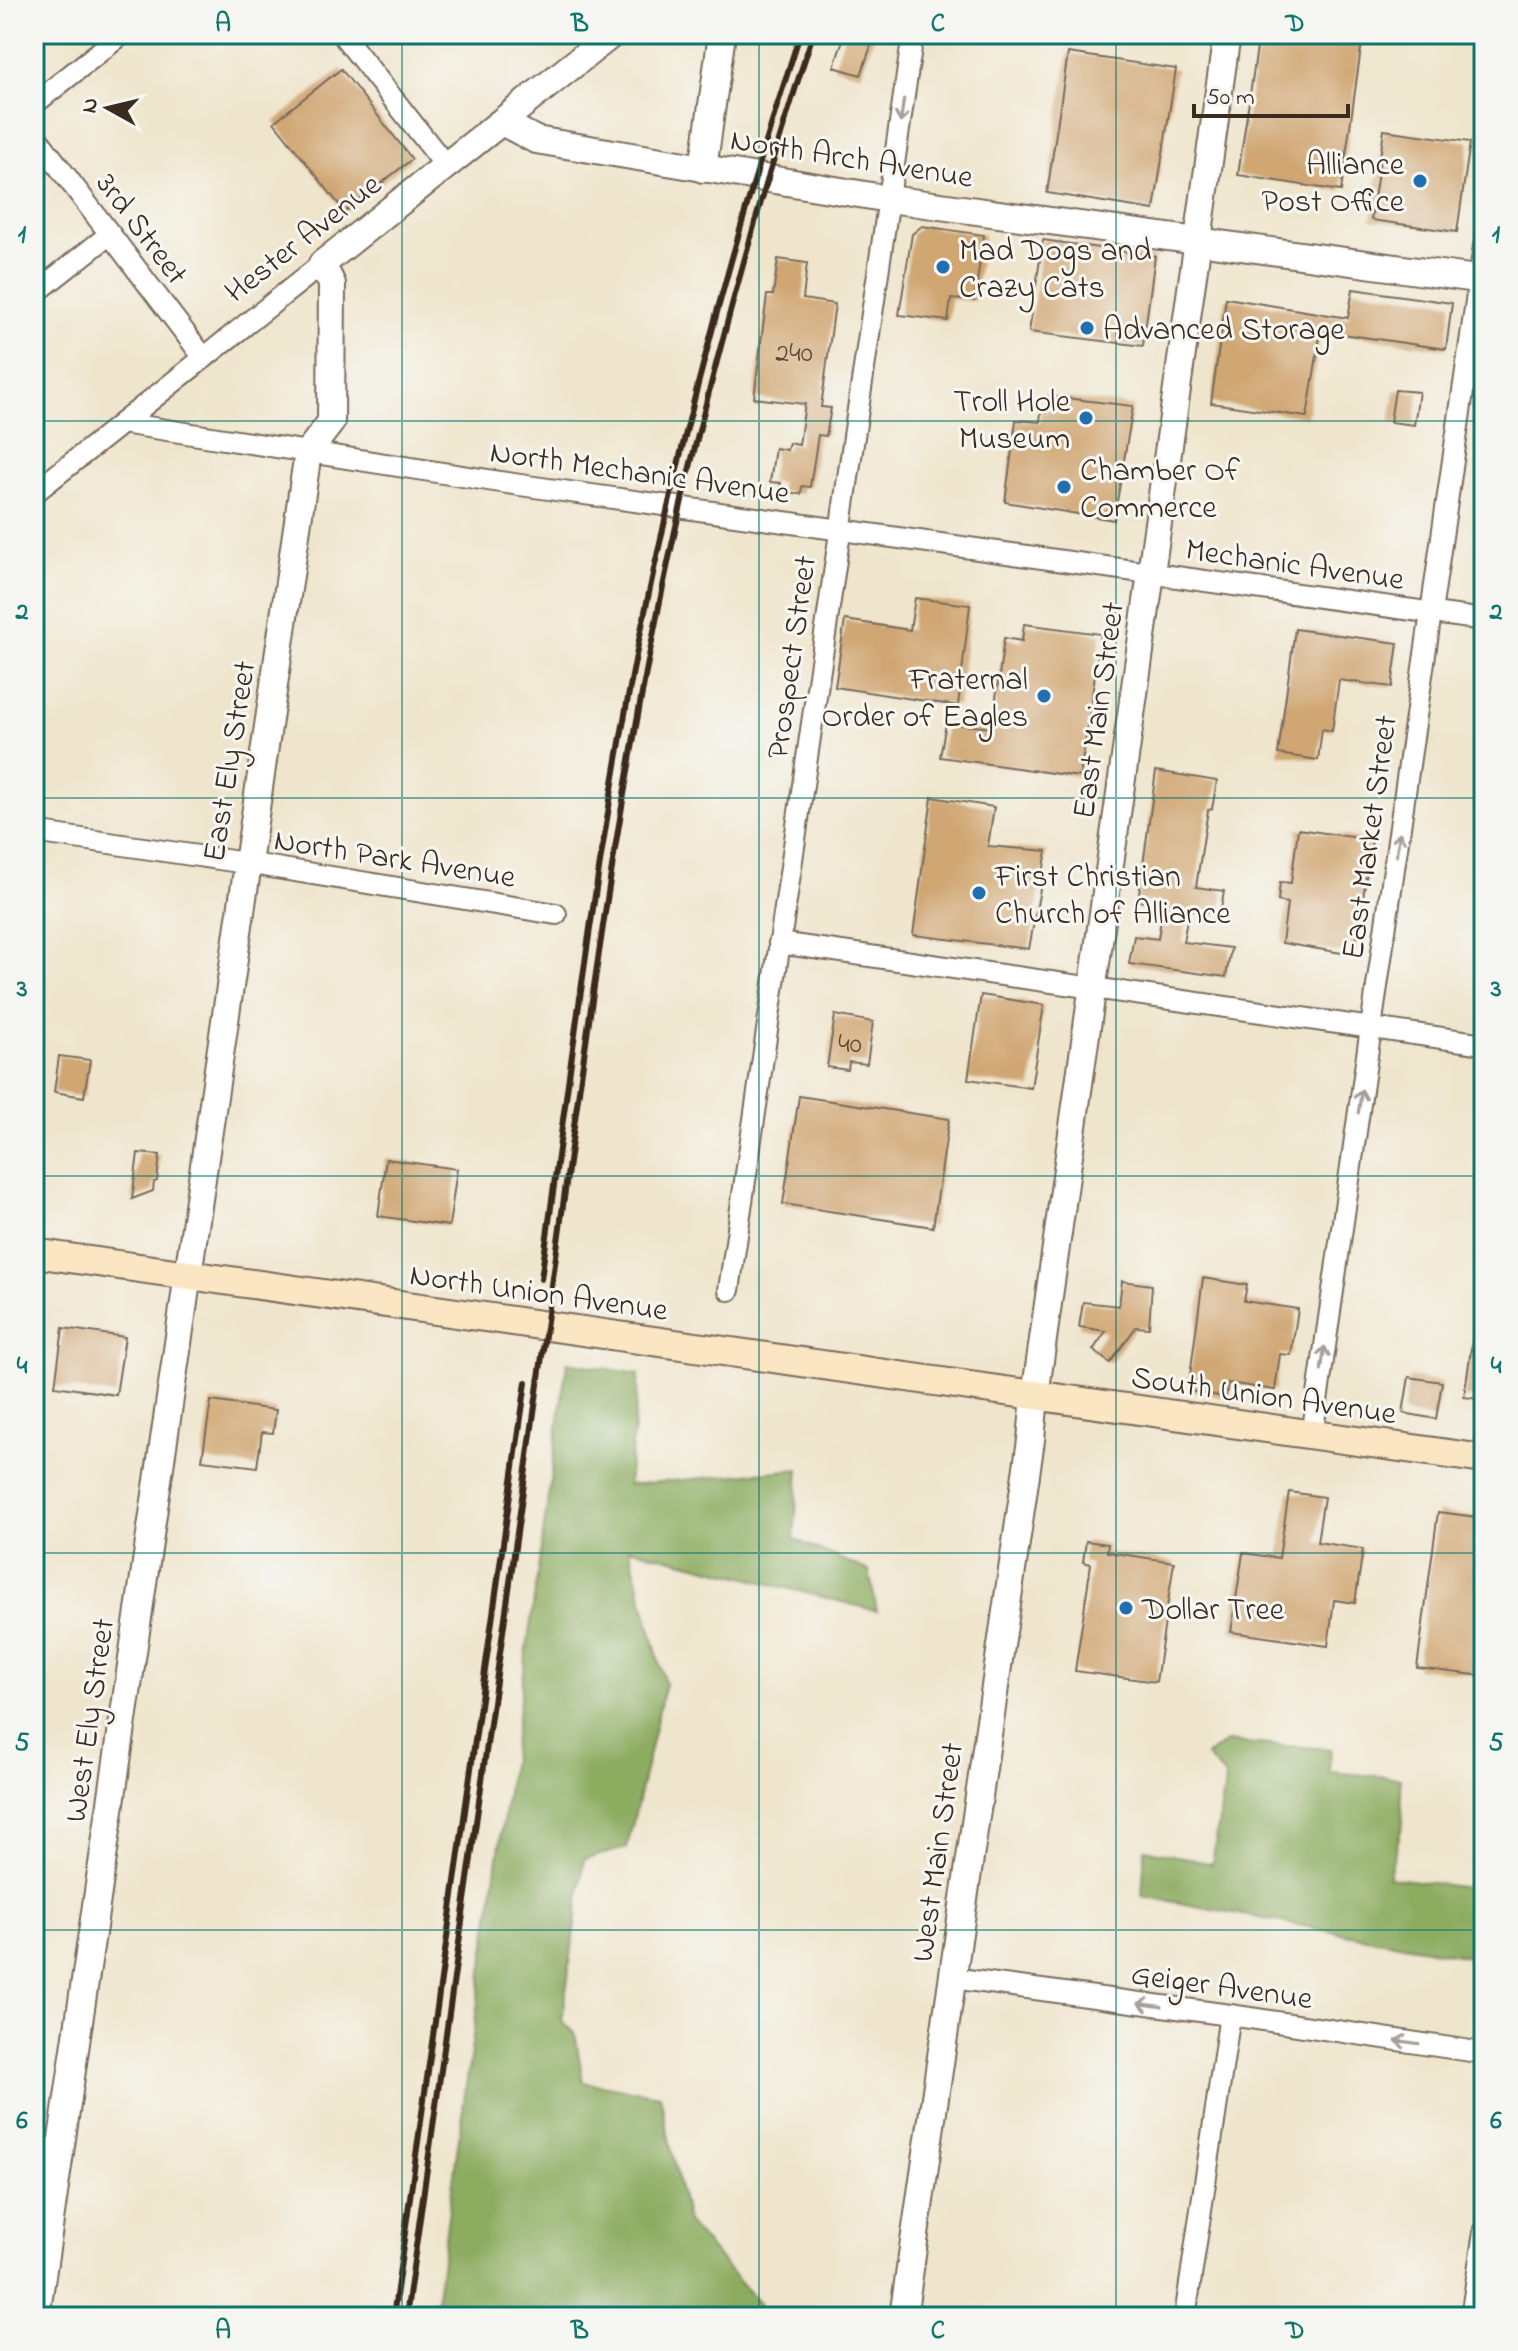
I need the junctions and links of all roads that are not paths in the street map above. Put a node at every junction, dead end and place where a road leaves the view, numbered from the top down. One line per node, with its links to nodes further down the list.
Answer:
1 (122, 34): 7 (street)
2 (342, 34): 10 (street)
3 (612, 34): 8 (street, Hester Avenue)
4 (722, 34): 11 (street)
5 (913, 34): 12 (street, Prospect Street, one-way to 12)
6 (1227, 34): 14 (street, East Main Street)
7 (34, 104)
8 (502, 122): 10 (street, Hester Avenue); 11 (street, North Arch Avenue)
9 (34, 134): 13 (street, 3rd Street)
10 (446, 166): 16 (street, Hester Avenue)
11 (703, 169): 12 (street, North Arch Avenue)
12 (889, 199): 14 (street, North Arch Avenue); 23 (street, Prospect Street)
13 (110, 234): 18 (street); 19 (street, 3rd Street)
14 (1198, 240): 17 (street, North Arch Avenue); 24 (street, East Main Street)
15 (1484, 246): 17 (street, East Market Street)
16 (322, 264): 19 (street, Hester Avenue); 21 (street, East Ely Street)
17 (1482, 280): 25 (street, East Market Street)
18 (34, 294)
19 (204, 358): 20 (street, Hester Avenue)
20 (122, 423): 21 (street, North Mechanic Avenue); 22 (street, Hester Avenue)
21 (308, 452): 23 (street, North Mechanic Avenue); 28 (street, East Ely Street)
22 (34, 493)
23 (839, 529): 24 (street, North Mechanic Avenue); 30 (street, Prospect Street)
24 (1151, 573): 25 (street, Mechanic Avenue); 31 (street, East Main Street)
25 (1431, 612): 26 (street, Mechanic Avenue); 32 (street, East Market Street, one-way to 25)
26 (1484, 620)
27 (34, 832): 28 (street, North Park Avenue)
28 (246, 863): 29 (street, North Park Avenue); 35 (street, East Ely Street)
29 (556, 914)
30 (779, 943): 31 (street); 36 (street, Prospect Street)
31 (1092, 988): 32 (street); 37 (street, East Main Street)
32 (1371, 1028): 33 (street); 38 (street, East Market Street, one-way to 32)
33 (1484, 1044)
34 (34, 1253): 35 (main road, North Union Avenue)
35 (187, 1276): 37 (main road, North Union Avenue); 44 (street, West Ely Street)
36 (729, 1290)
37 (1035, 1396): 38 (main road, South Union Avenue); 40 (street, West Main Street)
38 (1312, 1436): 39 (main road, South Union Avenue)
39 (1484, 1459)
40 (952, 1978): 41 (street, Geiger Avenue, one-way to 40); 45 (street, West Main Street)
41 (1230, 2015): 42 (street, Geiger Avenue, one-way to 41); 46 (street)
42 (1484, 2053)
43 (1484, 2232): 47 (street)
44 (36, 2317)
45 (903, 2317)
46 (1185, 2317)
47 (1471, 2317)

